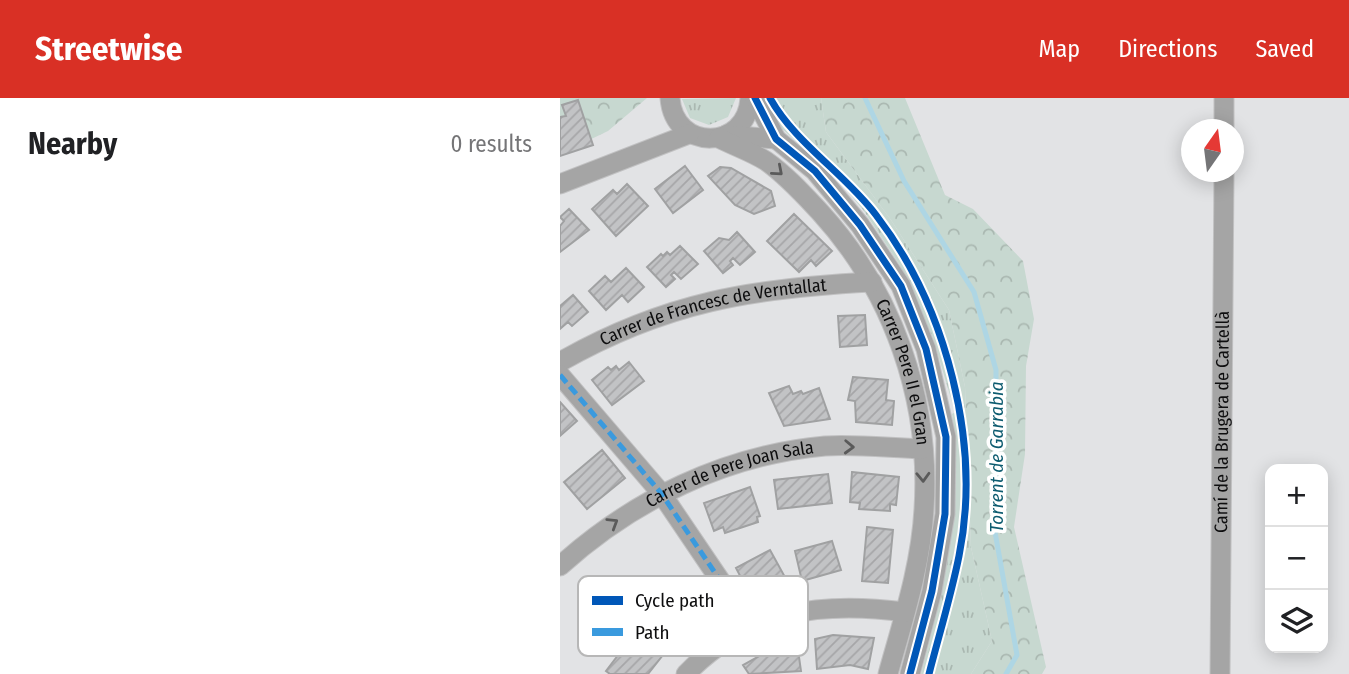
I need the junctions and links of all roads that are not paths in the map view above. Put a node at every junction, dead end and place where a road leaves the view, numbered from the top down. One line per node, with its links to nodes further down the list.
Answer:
1 (670, 98): 5 (street)
2 (752, 98): 6 (street); 7 (street, Carrer Pere II el Gran)
3 (1224, 98): 4 (street)
4 (1224, 119)
5 (689, 134): 6 (street); 9 (street)
6 (722, 136): 7 (street); 10 (street, Carrer Pere II el Gran, one-way to 10)
7 (776, 139): 22 (street, Carrer Pere II el Gran)
8 (1224, 182): 23 (street, Camí de la Brugera de Cartellà)
9 (560, 184)
10 (872, 282): 11 (street, Carrer de Francesc de Verntallat); 13 (street, Carrer Pere II el Gran)
11 (560, 362)
12 (560, 374): 14 (street)
13 (922, 449): 14 (street, Carrer de Pere Joan Sala, one-way to 13); 18 (street, Carrer Pere II el Gran, one-way to 18)
14 (661, 493): 15 (street, Carrer de Pere Joan Sala, one-way to 14); 16 (street)
15 (560, 566)
16 (717, 576)
17 (808, 609): 18 (street)
18 (905, 612): 21 (street, Carrer Pere II el Gran)
19 (704, 656): 20 (street)
20 (686, 674)
21 (888, 674)
22 (910, 674)
23 (1220, 674)

